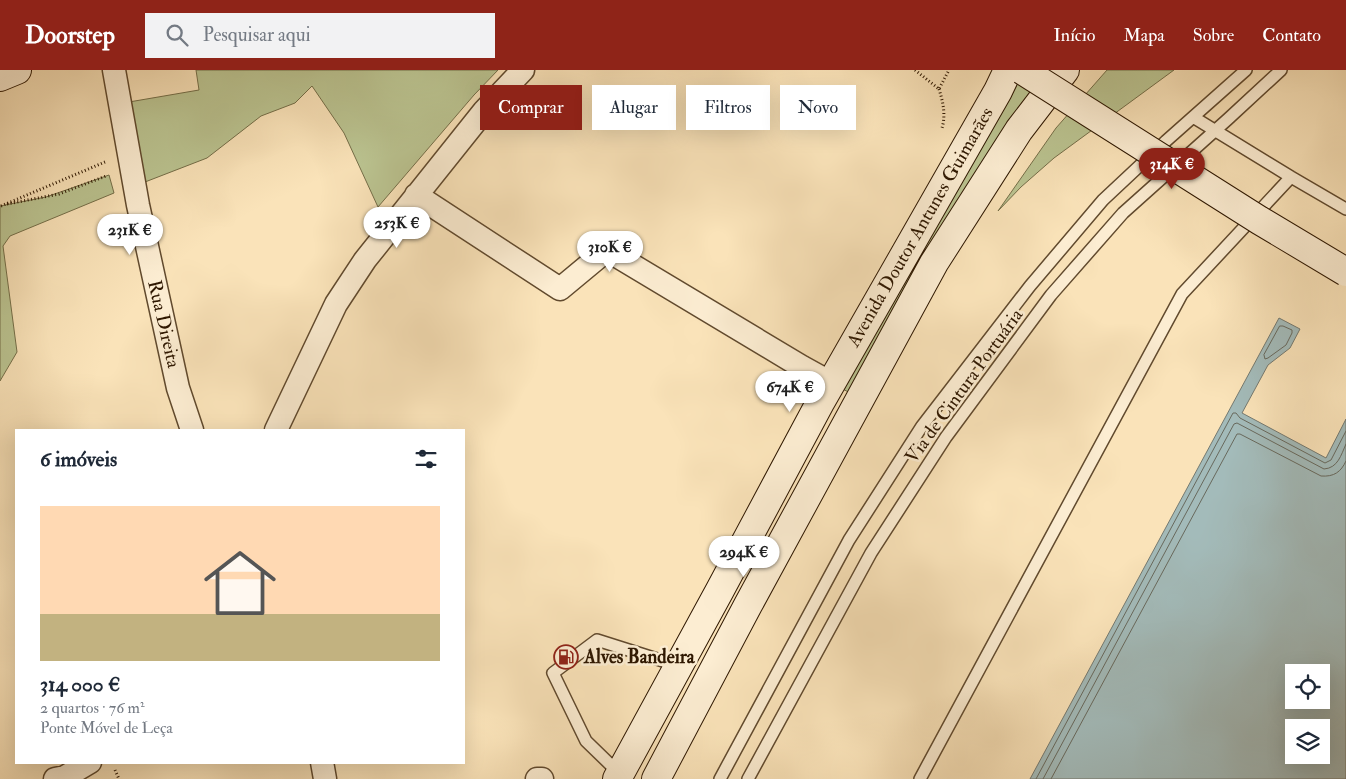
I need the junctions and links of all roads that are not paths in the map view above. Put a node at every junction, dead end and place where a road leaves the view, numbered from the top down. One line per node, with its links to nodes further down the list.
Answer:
1 (17, 70): 9 (main road)
2 (114, 70): 18 (street, Rua Direita)
3 (524, 70): 13 (street)
4 (1008, 70): 16 (main road, Avenida Doutor Antunes Guimarães)
5 (1022, 70): 15 (main road, bridge)
6 (1065, 70): 17 (main road, Avenida Doutor Antunes Guimarães)
7 (1246, 70): 10 (lane, Via de Cintura Portuária)
8 (1281, 70): 11 (lane, Via de Cintura Portuária)
9 (0, 77)
10 (1193, 117): 11 (lane); 31 (lane, Via de Cintura Portuária)
11 (1215, 131): 12 (lane); 32 (lane, Via de Cintura Portuária)
12 (1291, 178): 14 (lane); 33 (lane)
13 (416, 195): 16 (street); 19 (street)
14 (1346, 209)
15 (1346, 272)
16 (831, 383): 17 (main road); 20 (main road, Avenida Doutor Antunes Guimarães)
17 (860, 398): 21 (main road, Avenida Doutor Antunes Guimarães)
18 (192, 429)
19 (276, 429)
20 (720, 590): 21 (main road); 22 (main road, Avenida Doutor Antunes Guimarães)
21 (748, 605): 30 (main road, Avenida Doutor Antunes Guimarães)
22 (678, 666): 25 (main road, Avenida Doutor Antunes Guimarães); 25 (lane)
23 (87, 764): 26 (street)
24 (322, 764): 27 (street)
25 (618, 776)
26 (55, 779)
27 (325, 779)
28 (537, 779): 29 (street)
29 (542, 779)
30 (656, 779)
31 (720, 779)
32 (748, 779)
33 (920, 779)

